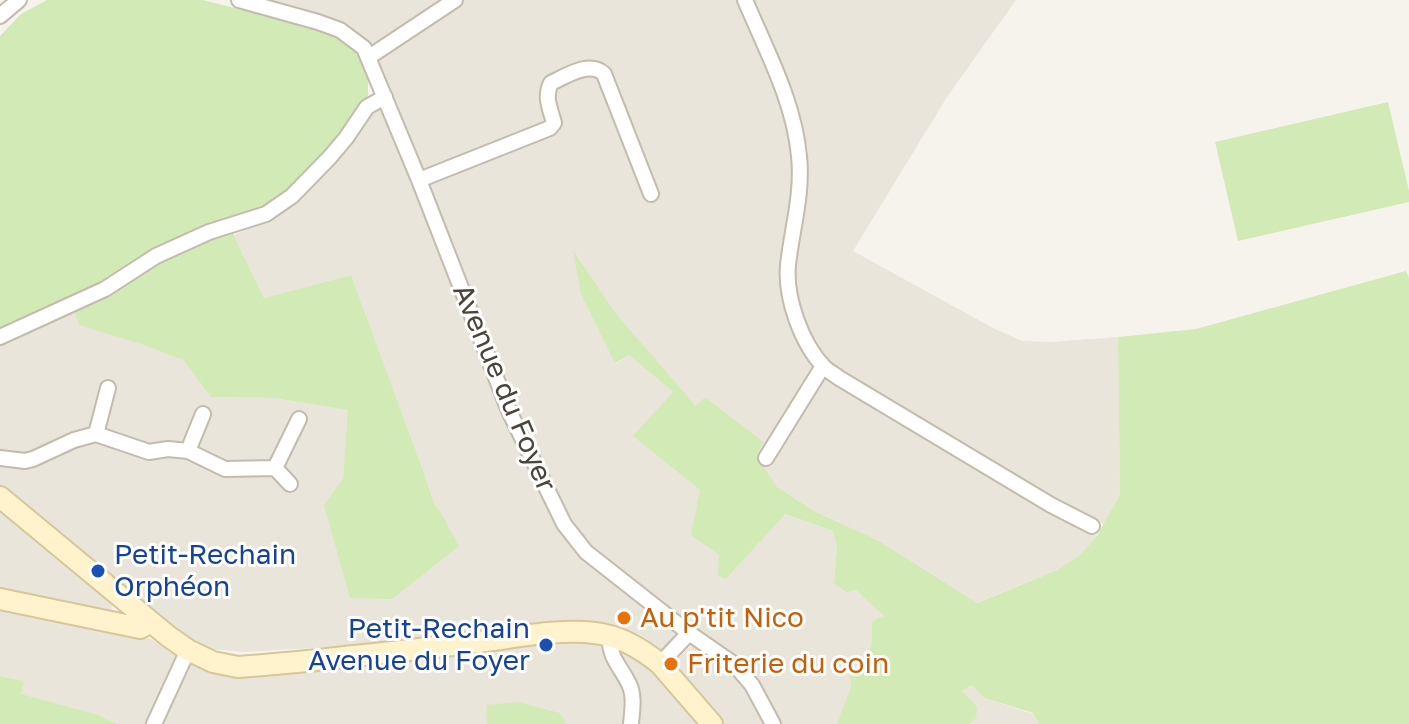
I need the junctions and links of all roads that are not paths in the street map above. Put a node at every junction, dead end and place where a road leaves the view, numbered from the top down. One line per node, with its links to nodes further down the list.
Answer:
1 (19, 0): 5 (street)
2 (239, 0): 6 (street)
3 (455, 0): 6 (street)
4 (745, 0): 11 (street)
5 (0, 16)
6 (369, 57): 7 (street, Avenue du Foyer)
7 (385, 97): 8 (street, Avenue du Foyer); 10 (street)
8 (419, 180): 9 (street); 25 (street, Avenue du Foyer)
9 (651, 194)
10 (0, 337)
11 (823, 366): 18 (street); 22 (street)
12 (108, 388): 15 (street)
13 (203, 414): 16 (street)
14 (299, 419): 19 (street)
15 (96, 434): 16 (street); 17 (street)
16 (188, 451): 19 (street)
17 (0, 458)
18 (766, 458)
19 (275, 468): 20 (street)
20 (290, 484)
21 (0, 497): 24 (main road)
22 (1092, 526)
23 (0, 599): 24 (main road)
24 (150, 623): 27 (main road)
25 (689, 633): 28 (street); 32 (street, Avenue du Foyer)
26 (610, 636): 27 (main road); 28 (main road); 30 (street)
27 (188, 650): 29 (street)
28 (660, 664): 31 (main road)
29 (154, 724)
30 (631, 724)
31 (712, 724)
32 (773, 724)

